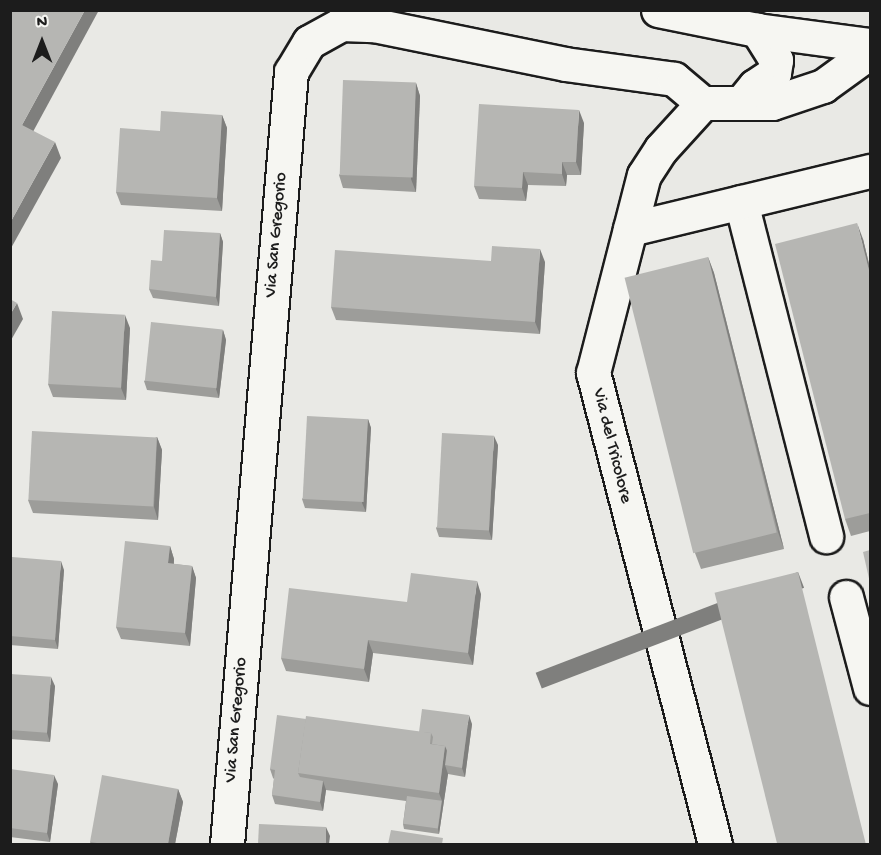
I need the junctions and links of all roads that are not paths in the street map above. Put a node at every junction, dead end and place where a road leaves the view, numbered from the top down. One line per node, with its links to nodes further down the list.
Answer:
1 (658, 10): 2 (street)
2 (757, 30): 3 (street); 6 (street)
3 (870, 45)
4 (870, 52): 6 (street)
5 (703, 103): 6 (street); 9 (street, Via del Tricolore); 13 (street, Via San Gregorio)
6 (741, 103)
7 (870, 171): 8 (street)
8 (741, 202): 9 (street); 10 (street)
9 (630, 229): 14 (street, Via del Tricolore)
10 (826, 536)
11 (846, 597): 12 (street)
12 (870, 688)
13 (227, 844)
14 (715, 844)

